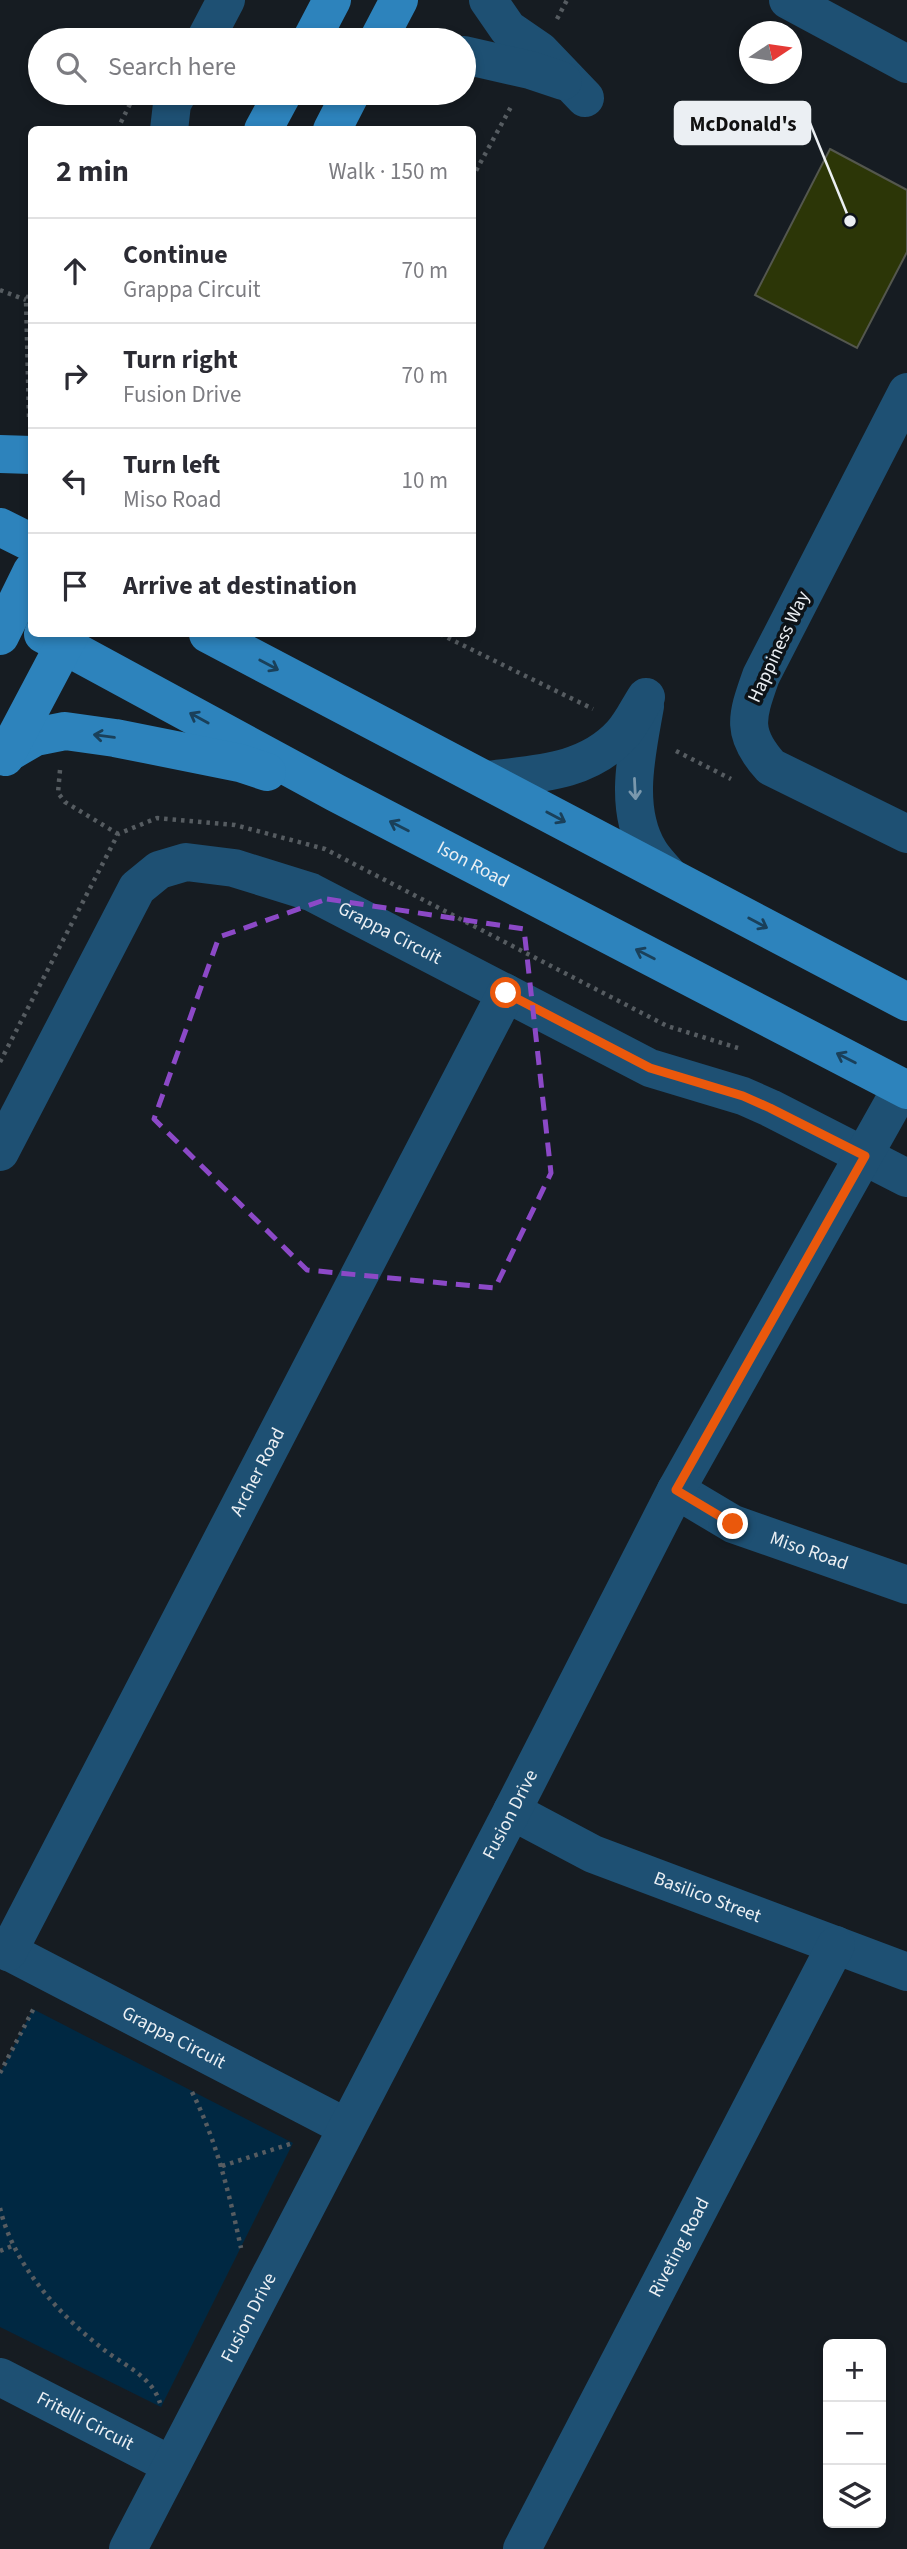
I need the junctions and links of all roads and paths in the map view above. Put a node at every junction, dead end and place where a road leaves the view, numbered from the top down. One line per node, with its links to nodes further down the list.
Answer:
1 (226, 0): 6 (street)
2 (332, 0): 7 (main road)
3 (399, 0): 8 (main road)
4 (488, 0): 9 (street)
5 (788, 0): 10 (street)
6 (211, 28)
7 (317, 28)
8 (384, 28)
9 (476, 58)
10 (907, 64)
11 (130, 105): 15 (path)
12 (172, 105): 16 (street)
13 (277, 105): 17 (main road)
14 (345, 105): 18 (main road)
15 (119, 126)
16 (169, 126)
17 (265, 126)
18 (334, 126)
19 (0, 290): 21 (path)
20 (28, 297): 21 (path)
21 (26, 300): 22 (path)
22 (28, 377)
23 (907, 392): 34 (street, Happiness Way)
24 (0, 454): 25 (main road)
25 (28, 455)
26 (0, 527): 27 (main road)
27 (28, 541)
28 (29, 637): 31 (main road)
29 (46, 637): 33 (main road, Ison Road, one-way to 29)
30 (214, 637): 32 (main road, one-way to 32)
31 (3, 760): 33 (main road, one-way to 31)
32 (486, 780): 35 (main road, one-way to 35); 35 (street, one-way to 35)
33 (336, 793): 38 (main road, Ison Road, one-way to 33)
34 (907, 834)
35 (669, 876): 37 (main road, one-way to 37)
36 (506, 993): 39 (street, Grappa Circuit); 40 (street, Grappa Circuit); 46 (street, Archer Road)
37 (903, 1004)
38 (905, 1085): 40 (street, Fusion Drive)
39 (0, 1152)
40 (865, 1156): 41 (street, Grappa Circuit); 42 (street, Fusion Drive)
41 (907, 1178)
42 (676, 1490): 43 (street, Miso Road); 44 (street, Fusion Drive)
43 (907, 1585)
44 (512, 1811): 45 (street, Basilico Street); 51 (street, Fusion Drive)
45 (835, 1945): 47 (street, Basilico Street); 62 (street, Riveting Road)
46 (4, 1950): 48 (street, Grappa Circuit)
47 (907, 1972)
48 (52, 1974): 49 (path); 51 (street, Grappa Circuit)
49 (1, 2073)
50 (192, 2092): 53 (path)
51 (346, 2127): 60 (street, Fusion Drive)
52 (293, 2143): 53 (path)
53 (222, 2166): 56 (path)
54 (0, 2208): 55 (path)
55 (12, 2246): 57 (path); 59 (path)
56 (241, 2248)
57 (0, 2251)
58 (0, 2376): 60 (street, Fritelli Circuit)
59 (161, 2407)
60 (171, 2465): 61 (street, Fusion Drive)
61 (128, 2549)
62 (522, 2549)

